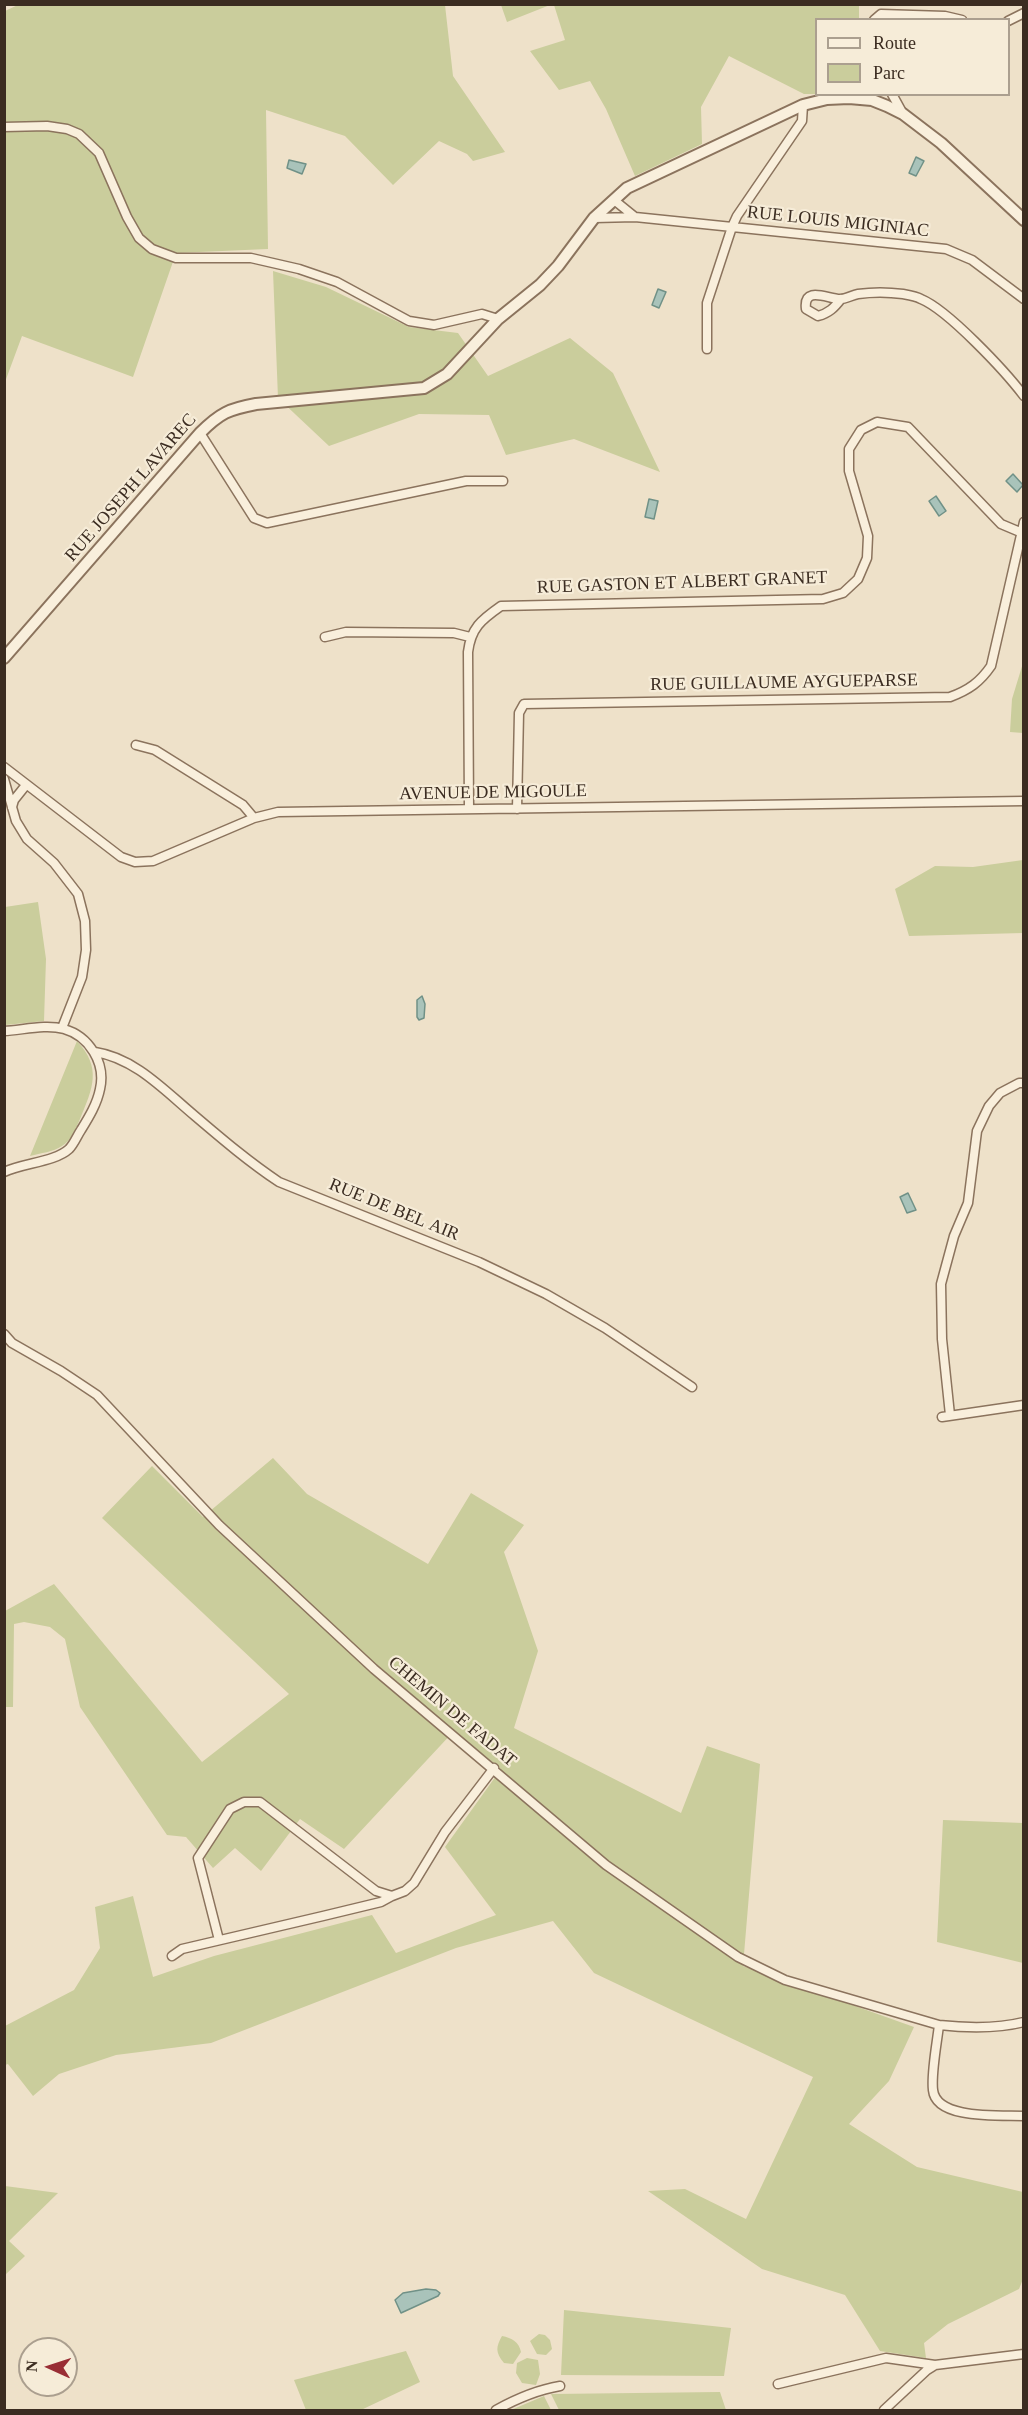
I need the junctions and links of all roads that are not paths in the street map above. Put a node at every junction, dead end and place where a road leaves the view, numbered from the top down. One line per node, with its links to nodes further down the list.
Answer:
1 (876, 18): 2 (street)
2 (954, 18)
3 (893, 96): 5 (street)
4 (803, 105): 5 (street, RUE JOSEPH LAVAREC); 7 (street, RUE JOSEPH LAVAREC); 11 (street)
5 (903, 114): 10 (street, RUE JOSEPH LAVAREC)
6 (4, 127): 14 (street)
7 (614, 200): 8 (street); 9 (street, RUE JOSEPH LAVAREC)
8 (635, 217): 9 (street, RUE LOUIS MIGINIAC); 11 (street, RUE LOUIS MIGINIAC)
9 (594, 218): 14 (street, RUE JOSEPH LAVAREC)
10 (1023, 220)
11 (732, 227): 13 (street, RUE LOUIS MIGINIAC); 15 (street)
12 (840, 299): 16 (street)
13 (1023, 299)
14 (498, 319): 17 (street, RUE JOSEPH LAVAREC)
15 (707, 349)
16 (1023, 396)
17 (200, 433): 18 (street); 23 (street, RUE JOSEPH LAVAREC)
18 (502, 481)
19 (1023, 522): 20 (street, RUE GUILLAUME AYGUEPARSE)
20 (1020, 532): 22 (street, RUE GASTON ET ALBERT GRANET); 30 (street, RUE GUILLAUME AYGUEPARSE)
21 (325, 637): 22 (street)
22 (470, 637): 31 (street)
23 (4, 658)
24 (136, 745): 32 (street)
25 (4, 767): 27 (street, AVENUE DE MIGOULE)
26 (4, 779): 29 (street)
27 (26, 785): 29 (street); 32 (street, AVENUE DE MIGOULE)
28 (1023, 801): 30 (street, AVENUE DE MIGOULE)
29 (12, 807): 33 (street)
30 (517, 809): 31 (street, AVENUE DE MIGOULE)
31 (469, 810): 32 (street, AVENUE DE MIGOULE)
32 (254, 818)
33 (62, 1028): 34 (street); 35 (street)
34 (4, 1032)
35 (95, 1052): 37 (street); 39 (street, RUE DE BEL AIR)
36 (1023, 1083): 40 (street)
37 (4, 1172)
38 (4, 1334): 41 (street, CHEMIN DE FADAT)
39 (692, 1387)
40 (1023, 1405)
41 (494, 1768): 42 (street); 46 (street, CHEMIN DE FADAT)
42 (392, 1896): 43 (street); 43 (street)
43 (219, 1940): 44 (street)
44 (172, 1956)
45 (1023, 2022): 46 (street, CHEMIN DE FADAT)
46 (939, 2025): 47 (street)
47 (1023, 2116)
48 (1023, 2354): 49 (street)
49 (935, 2365): 50 (street); 53 (street)
50 (778, 2384)
51 (560, 2386): 52 (street)
52 (496, 2410)
53 (884, 2410)

